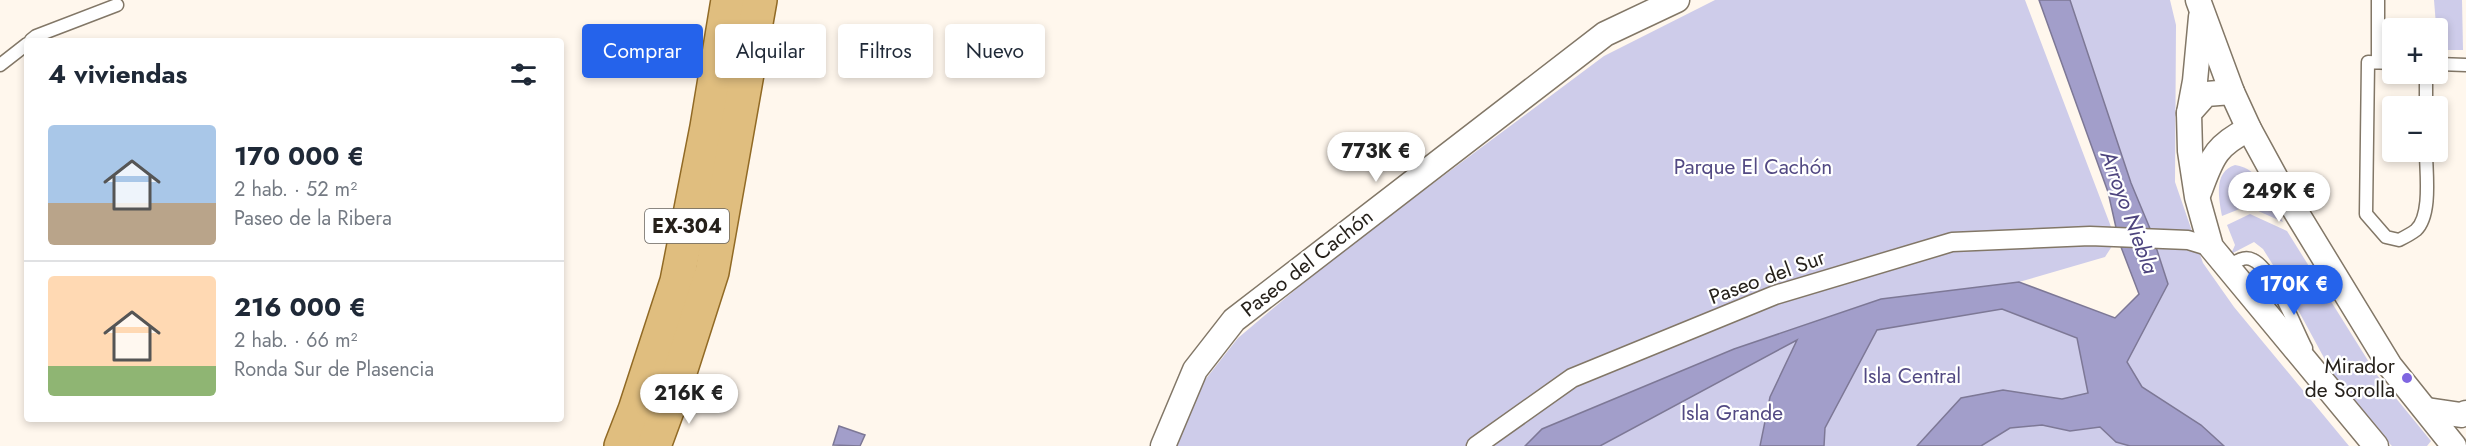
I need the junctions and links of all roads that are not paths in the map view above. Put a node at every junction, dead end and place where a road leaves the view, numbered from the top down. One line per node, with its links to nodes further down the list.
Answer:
1 (728, 0): 21 (main road, EX-304)
2 (760, 0): 20 (main road, EX-304)
3 (1677, 0): 28 (street, Paseo del Cachón)
4 (2378, 0): 9 (lane)
5 (117, 5): 7 (lane)
6 (2200, 6): 14 (street); 15 (street)
7 (34, 38)
8 (24, 46): 12 (lane)
9 (2378, 62): 10 (lane); 17 (lane)
10 (2382, 62)
11 (2448, 64): 13 (lane)
12 (0, 65)
13 (2466, 65)
14 (2232, 92): 15 (street); 16 (street)
15 (2190, 113): 18 (street)
16 (2249, 129): 18 (street); 22 (street)
17 (2426, 162)
18 (2197, 197): 19 (street)
19 (2211, 247): 29 (street, Paseo del Sur); 30 (street)
20 (672, 397): 26 (main road, EX-304); 27 (street)
21 (635, 410): 24 (street); 25 (main road, EX-304)
22 (2427, 410): 23 (street); 31 (street)
23 (2466, 413)
24 (614, 446)
25 (621, 446)
26 (654, 446)
27 (664, 446)
28 (1163, 446)
29 (1476, 446)
30 (2376, 446)
31 (2454, 446)

